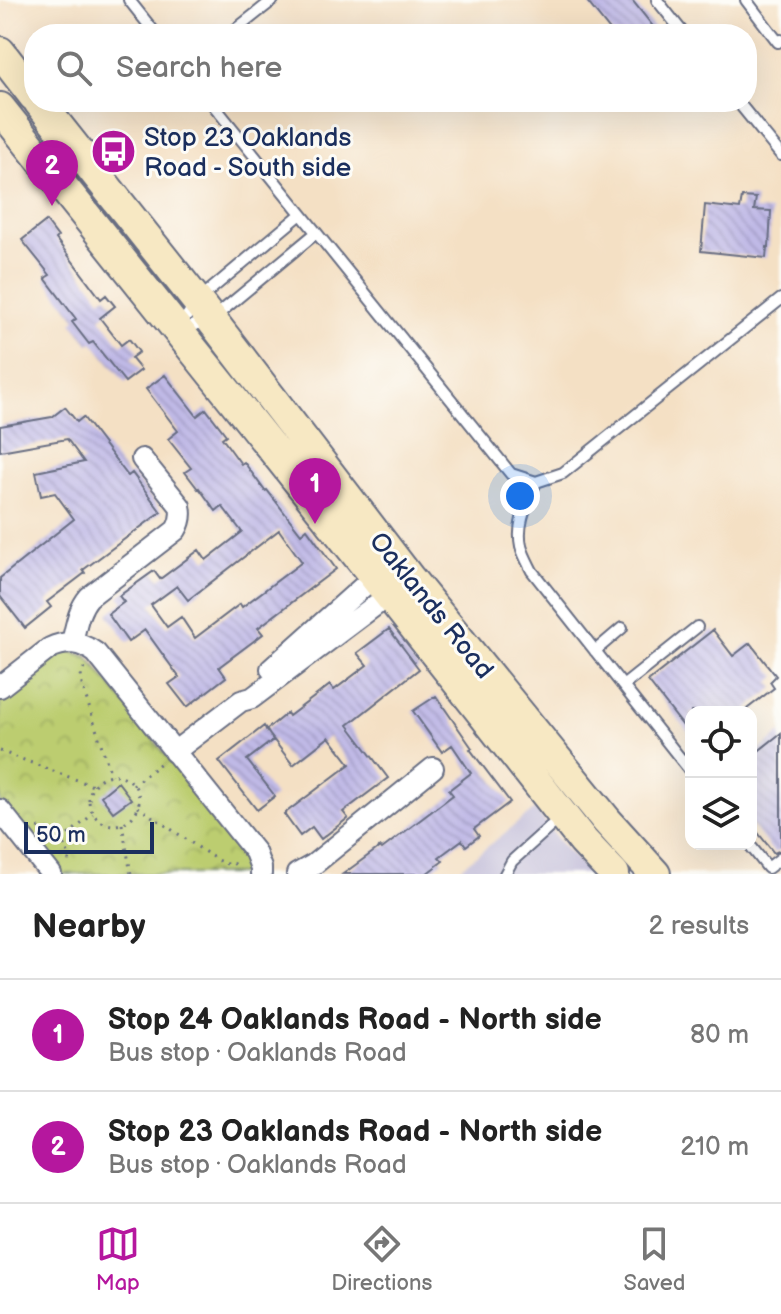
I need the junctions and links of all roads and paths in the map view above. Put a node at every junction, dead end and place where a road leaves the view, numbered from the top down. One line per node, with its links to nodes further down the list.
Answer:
1 (129, 0): 5 (lane)
2 (273, 0): 6 (lane)
3 (657, 0): 7 (lane)
4 (746, 0): 8 (lane)
5 (148, 24)
6 (243, 24)
7 (676, 24)
8 (780, 42)
9 (0, 52): 10 (main road, Oaklands Road)
10 (24, 83)
11 (24, 98): 12 (street)
12 (0, 108): 21 (main road, Oaklands Road)
13 (47, 112): 20 (main road, Oaklands Road)
14 (219, 112): 17 (lane)
15 (746, 112): 16 (lane)
16 (781, 155)
17 (301, 214): 18 (lane); 20 (lane)
18 (316, 233): 20 (lane); 23 (lane)
19 (781, 299): 23 (lane)
20 (204, 310): 21 (lane); 21 (lane); 24 (main road, Oaklands Road)
21 (177, 331): 24 (main road, Oaklands Road)
22 (142, 459): 27 (street)
23 (536, 482): 28 (lane)
24 (392, 578): 33 (street); 39 (main road, Oaklands Road); 43 (main road, Oaklands Road)
25 (697, 627): 30 (lane)
26 (622, 628): 28 (lane)
27 (72, 643): 29 (street); 31 (street)
28 (595, 651): 30 (lane)
29 (96, 653): 33 (street); 36 (path)
30 (623, 686): 34 (lane)
31 (0, 687)
32 (0, 751): 38 (path)
33 (174, 752): 37 (path); 48 (street)
34 (685, 764)
35 (433, 768): 53 (street)
36 (111, 775): 37 (path); 38 (path)
37 (133, 785): 40 (path)
38 (93, 786): 42 (path)
39 (588, 797): 43 (lane); 56 (main road, Oaklands Road)
40 (138, 807): 44 (path); 48 (path)
41 (0, 810): 45 (street)
42 (93, 814): 44 (path); 46 (path)
43 (563, 816): 54 (lane); 55 (main road, Oaklands Road)
44 (122, 824): 51 (path)
45 (22, 837): 46 (path); 50 (street)
46 (62, 840): 50 (path)
47 (754, 850): 49 (lane)
48 (255, 852): 52 (street)
49 (781, 858)
50 (59, 873)
51 (131, 874)
52 (261, 874)
53 (297, 874)
54 (505, 874)
55 (614, 874)
56 (655, 874)

